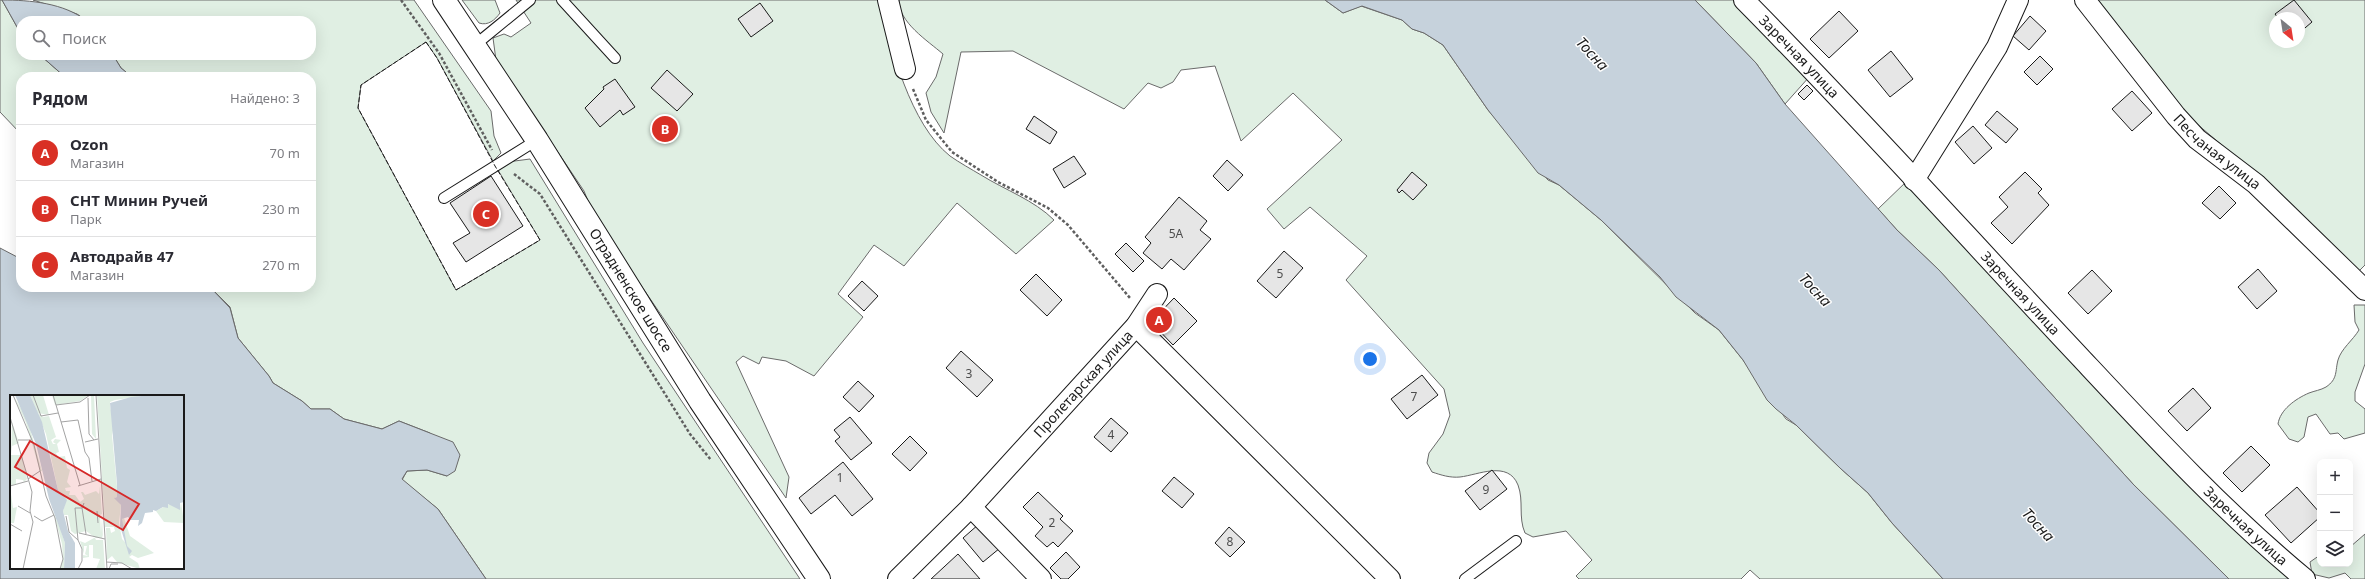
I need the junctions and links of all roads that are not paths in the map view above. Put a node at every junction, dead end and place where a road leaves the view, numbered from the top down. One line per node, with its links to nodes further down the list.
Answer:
1 (444, 0): 8 (main road, Отрадненское шоссе)
2 (530, 0): 8 (lane)
3 (562, 0): 9 (lane)
4 (888, 0): 10 (street)
5 (1744, 0): 12 (street, Заречная улица)
6 (2018, 0): 12 (street)
7 (2085, 0): 14 (street, Песчаная улица)
8 (475, 45): 11 (main road, Отрадненское шоссе)
9 (615, 58)
10 (905, 69)
11 (537, 140): 13 (lane); 19 (main road, Отрадненское шоссе)
12 (1914, 180): 24 (street, Заречная улица)
13 (444, 198)
14 (2365, 290)
15 (1157, 294): 16 (street)
16 (1140, 320): 17 (street, Пролетарская улица); 22 (street, Пролетарская улица)
17 (971, 508): 20 (street, Пролетарская улица); 21 (street)
18 (1516, 541): 23 (lane)
19 (819, 579)
20 (898, 579)
21 (1041, 579)
22 (1390, 579)
23 (1465, 579)
24 (2305, 579)

